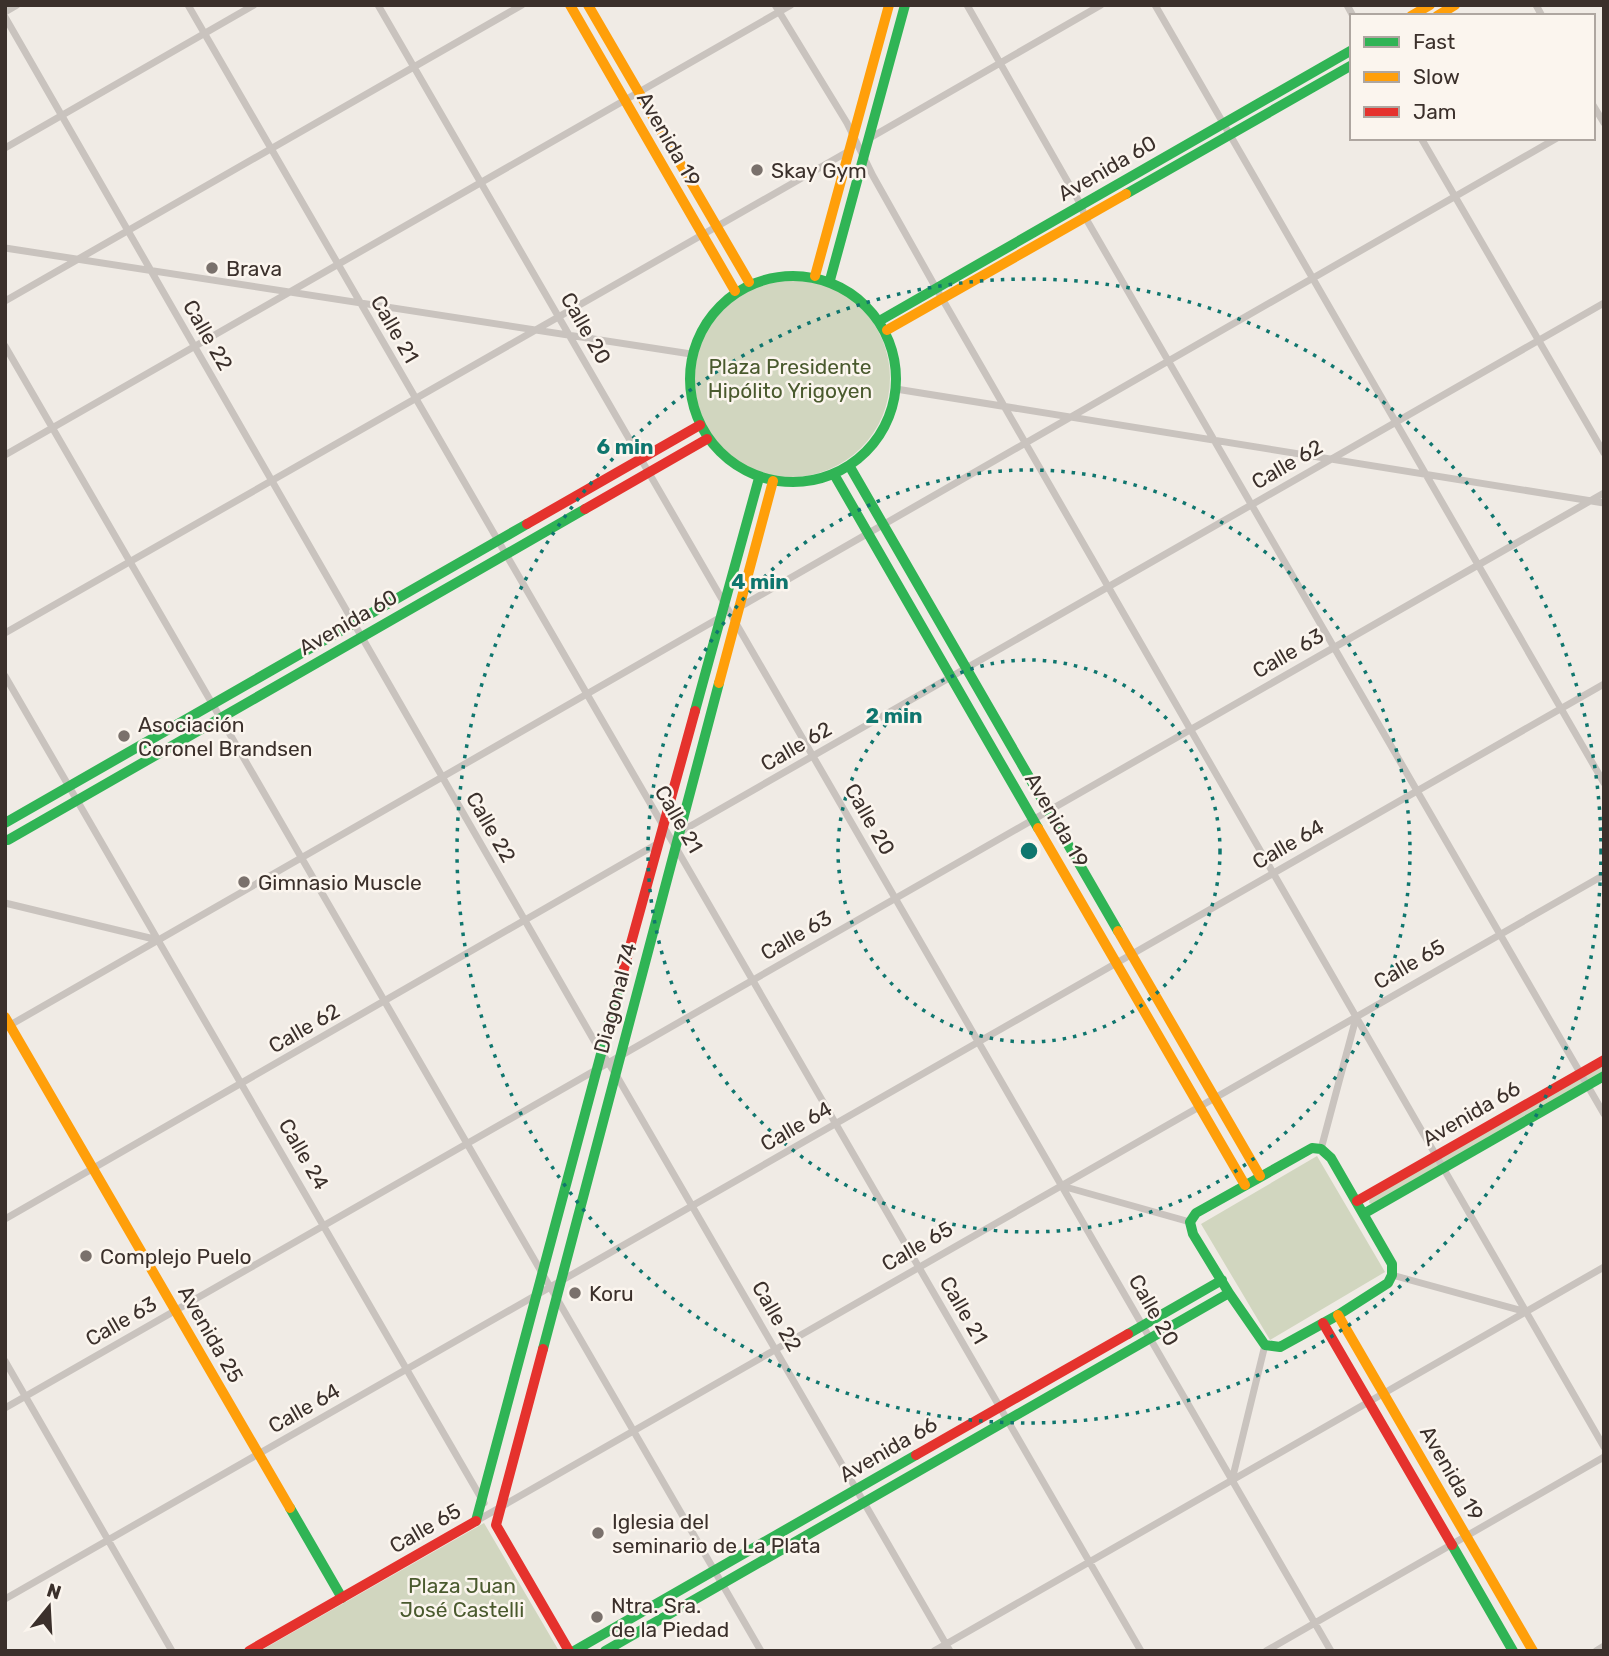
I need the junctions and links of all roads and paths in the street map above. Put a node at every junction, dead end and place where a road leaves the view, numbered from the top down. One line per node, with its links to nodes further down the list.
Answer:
1 (17, 5): 16 (street)
2 (188, 5): 19 (street, Calle 21)
3 (254, 5): 19 (street)
4 (378, 5): 23 (street, Calle 20)
5 (522, 5): 23 (street)
6 (570, 5): 25 (main road, Avenida 19)
7 (588, 5): 24 (main road, Avenida 19)
8 (791, 5): 15 (street)
9 (888, 5): 34 (main road)
10 (905, 5): 31 (main road)
11 (967, 5): 21 (street)
12 (1101, 5): 21 (street)
13 (1155, 5): 28 (street)
14 (1430, 5): 17 (main road)
15 (777, 9): 24 (street); 34 (street)
16 (5, 12)
17 (1414, 14)
18 (5, 18): 27 (street, Calle 22)
19 (204, 34): 27 (street); 36 (street, Calle 21)
20 (1350, 51): 28 (main road, Avenida 60)
21 (999, 64): 31 (street); 40 (street)
22 (1350, 66): 30 (main road, Avenida 60)
23 (414, 67): 36 (street); 38 (street, Calle 20)
24 (639, 93): 25 (street); 42 (main road, Avenida 19)
25 (625, 100): 38 (street); 44 (main road, Avenida 19)
26 (1599, 115): 29 (street)
27 (62, 116): 35 (street); 43 (street, Calle 22)
28 (1223, 123): 30 (street); 40 (main road, Avenida 60)
29 (1604, 123)
30 (1229, 135): 41 (main road, Avenida 60); 50 (street)
31 (869, 139): 34 (street); 37 (main road)
32 (1422, 140): 39 (street)
33 (1554, 140): 39 (street)
34 (854, 144): 37 (street); 42 (street); 49 (main road)
35 (5, 148)
36 (271, 149): 43 (street); 47 (street, Calle 21)
37 (864, 157): 51 (main road); 53 (street)
38 (481, 183): 47 (street); 60 (street, Calle 20)
39 (1455, 197): 50 (street); 65 (street)
40 (1081, 205): 41 (street); 53 (main road, Avenida 60)
41 (1085, 218): 56 (main road, Avenida 60); 69 (street)
42 (716, 226): 44 (street); 52 (main road, Avenida 19)
43 (128, 231): 46 (street); 48 (street, Calle 22)
44 (702, 234): 54 (main road, Avenida 19); 60 (street)
45 (5, 248): 46 (street)
46 (80, 260): 48 (street); 57 (street)
47 (338, 265): 55 (street); 58 (street, Calle 21)
48 (151, 271): 55 (street); 67 (street, Calle 22)
49 (815, 276): 51 (main road); 52 (main road)
50 (1312, 279): 69 (street); 74 (street)
51 (830, 280): 61 (main road)
52 (748, 282): 54 (main road)
53 (936, 288): 56 (street); 61 (main road, Avenida 60)
54 (736, 292): 68 (main road)
55 (293, 293): 58 (street); 67 (street)
56 (943, 299): 63 (main road, Avenida 60); 72 (street)
57 (5, 301)
58 (360, 303): 62 (street); 71 (street, Calle 21)
59 (1604, 303): 65 (street, Calle 62)
60 (558, 316): 62 (street); 64 (street, Calle 20)
61 (881, 320): 63 (main road)
62 (535, 330): 64 (street); 71 (street)
63 (887, 330): 70 (main road)
64 (570, 335): 68 (street); 82 (street, Calle 20)
65 (1539, 341): 74 (street, Calle 62); 80 (street)
66 (5, 346): 76 (street)
67 (195, 347): 76 (street); 89 (street, Calle 22)
68 (691, 354): 75 (main road)
69 (1168, 361): 73 (street); 78 (street)
70 (895, 388): 72 (street); 84 (main road)
71 (415, 399): 89 (street); 97 (street, Calle 21)
72 (1004, 406): 73 (street); 79 (street)
73 (1073, 417): 78 (street); 79 (street)
74 (1395, 423): 83 (street, Calle 62); 87 (street)
75 (699, 425): 77 (main road); 82 (main road, Avenida 60)
76 (53, 428): 81 (street); 99 (street)
77 (707, 439): 85 (main road, Avenida 60); 88 (main road)
78 (1216, 440): 83 (street); 94 (street)
79 (1026, 443): 95 (street); 101 (street)
80 (1604, 453)
81 (5, 455)
82 (641, 459): 85 (street, Calle 20); 97 (main road, Avenida 60)
83 (1330, 459): 87 (street); 94 (street, Calle 62)
84 (850, 467): 86 (main road); 95 (main road, Avenida 19)
85 (649, 472): 98 (main road, Avenida 60); 102 (street, Calle 20)
86 (835, 475): 90 (main road); 96 (main road, Avenida 19)
87 (1427, 475): 92 (street); 100 (street)
88 (759, 478): 90 (main road); 102 (main road, Diagonal 74)
89 (272, 481): 99 (street); 103 (street, Calle 22)
90 (773, 481): 102 (main road, Diagonal 74)
91 (1604, 493): 92 (street, Calle 63)
92 (1590, 501): 93 (street); 100 (street, Calle 63)
93 (1604, 503)
94 (1251, 505): 101 (street, Calle 62); 106 (street)
95 (883, 524): 96 (street); 107 (main road, Avenida 19)
96 (868, 533): 102 (street); 109 (main road, Avenida 19)
97 (497, 541): 98 (street, Calle 21); 103 (main road, Avenida 60)
98 (506, 554): 105 (main road, Avenida 60); 111 (street, Calle 21)
99 (130, 562): 104 (street); 112 (street)
100 (1478, 565): 106 (street, Calle 63); 113 (street)
101 (1109, 587): 107 (street, Calle 62); 115 (street)
102 (730, 613): 111 (street); 116 (street, Calle 20); 125 (main road, Diagonal 74); 126 (main road, Diagonal 74)
103 (354, 623): 105 (street, Calle 22); 112 (main road, Avenida 60)
104 (5, 633)
105 (362, 637): 114 (main road, Avenida 60); 117 (street, Calle 22)
106 (1334, 647): 115 (street, Calle 63); 120 (street)
107 (967, 668): 109 (street, Calle 62); 122 (main road, Avenida 19)
108 (5, 676): 119 (street, Calle 24)
109 (951, 677): 116 (street, Calle 62); 123 (main road, Avenida 19)
110 (1604, 684): 113 (street, Calle 64)
111 (587, 694): 117 (street); 125 (street, Calle 21)
112 (213, 704): 114 (street); 119 (main road, Avenida 60)
113 (1561, 708): 118 (street); 120 (street, Calle 64)
114 (220, 718): 121 (main road, Avenida 60); 129 (street)
115 (1190, 729): 122 (street, Calle 63); 130 (street)
116 (813, 756): 126 (street, Calle 62); 132 (street, Calle 20)
117 (442, 777): 129 (street); 134 (street, Calle 22)
118 (1604, 783)
119 (69, 786): 121 (street, Calle 24); 124 (main road, Avenida 60)
120 (1417, 791): 130 (street, Calle 64); 135 (street)
121 (77, 800): 127 (main road, Avenida 60); 136 (street, Calle 24)
122 (1049, 810): 123 (street, Calle 63); 137 (main road, Avenida 19)
123 (1034, 819): 132 (street, Calle 63); 138 (main road, Avenida 19)
124 (5, 822)
125 (663, 827): 126 (street, Calle 21); 128 (main road, Diagonal 74)
126 (675, 839): 128 (street, Calle 62); 139 (street, Calle 21); 145 (main road, Diagonal 74)
127 (6, 842)
128 (659, 844): 134 (street, Calle 62); 144 (main road, Diagonal 74)
129 (302, 858): 136 (street); 140 (street)
130 (1273, 873): 137 (street, Calle 64); 141 (street)
131 (1604, 875): 135 (street, Calle 65)
132 (895, 898): 139 (street, Calle 63); 143 (street, Calle 20)
133 (5, 903): 136 (street)
134 (525, 921): 140 (street, Calle 62); 144 (street, Calle 22)
135 (1500, 934): 141 (street, Calle 65); 150 (street)
136 (158, 940): 142 (street); 152 (street, Calle 24)
137 (1132, 954): 138 (street, Calle 64); 154 (main road, Avenida 19)
138 (1117, 962): 143 (street, Calle 64); 155 (main road, Avenida 19)
139 (752, 980): 145 (street, Calle 63); 157 (street, Calle 21)
140 (385, 1002): 152 (street, Calle 62); 158 (street)
141 (1356, 1017): 154 (street, Calle 65); 159 (street); 160 (street)
142 (7, 1023): 162 (main road, Avenida 25)
143 (978, 1042): 157 (street, Calle 64); 164 (street, Calle 20)
144 (601, 1052): 147 (street, Calle 22); 148 (main road, Diagonal 74)
145 (620, 1056): 147 (street, Calle 63); 149 (main road, Diagonal 74)
146 (1604, 1060): 150 (main road, Avenida 66)
147 (608, 1063): 148 (street, Calle 63); 149 (street, Calle 22)
148 (597, 1069): 158 (street, Calle 63); 174 (main road, Diagonal 74)
149 (615, 1073): 167 (street, Calle 22); 177 (main road, Diagonal 74)
150 (1580, 1073): 153 (street); 160 (main road, Avenida 66)
151 (1604, 1076): 153 (main road, Avenida 66)
152 (242, 1084): 162 (street, Calle 62); 171 (street, Calle 24)
153 (1587, 1086): 156 (street); 161 (main road, Avenida 66)
154 (1215, 1098): 155 (street, Calle 65); 163 (main road, Avenida 19)
155 (1200, 1106): 164 (street, Calle 65); 165 (main road, Avenida 19)
156 (1604, 1114)
157 (836, 1124): 167 (street, Calle 64); 172 (street, Calle 21)
158 (467, 1143): 171 (street, Calle 63); 174 (street)
159 (1321, 1149): 163 (main road); 166 (main road)
160 (1436, 1156): 161 (street); 166 (main road, Avenida 66)
161 (1443, 1168): 168 (main road, Avenida 66); 181 (street)
162 (93, 1169): 169 (street, Calle 62); 180 (main road, Avenida 25)
163 (1260, 1176): 165 (main road)
164 (1062, 1185): 170 (street); 172 (street, Calle 65); 184 (street, Calle 20)
165 (1245, 1185): 170 (main road)
166 (1357, 1201): 168 (main road)
167 (693, 1205): 177 (street, Calle 64); 187 (street, Calle 22)
168 (1365, 1213): 175 (main road)
169 (5, 1219)
170 (1190, 1222): 176 (main road)
171 (324, 1226): 180 (street, Calle 63); 189 (street, Calle 24)
172 (919, 1267): 187 (street, Calle 65); 193 (street, Calle 21)
173 (1604, 1267): 181 (street)
174 (543, 1275): 177 (street); 179 (main road, Diagonal 74)
175 (1392, 1275): 181 (street); 182 (main road)
176 (1222, 1280): 178 (main road); 184 (main road, Avenida 66)
177 (555, 1288): 179 (street, Calle 64); 196 (street); 204 (main road, Diagonal 74)
178 (1229, 1293): 185 (main road, Avenida 66); 186 (main road)
179 (538, 1294): 189 (street, Calle 64); 202 (main road, Diagonal 74)
180 (175, 1311): 191 (street, Calle 63); 198 (main road, Avenida 25)
181 (1526, 1312): 190 (street); 197 (street)
182 (1338, 1315): 183 (main road); 190 (main road, Avenida 19)
183 (1323, 1323): 186 (main road); 192 (main road, Avenida 19)
184 (1143, 1325): 185 (street, Calle 20); 193 (main road, Avenida 66)
185 (1150, 1339): 195 (main road, Avenida 66); 200 (street, Calle 20)
186 (1265, 1345): 200 (street)
187 (776, 1349): 196 (street, Calle 65); 201 (street, Calle 22)
188 (5, 1361): 191 (street)
189 (407, 1369): 198 (street, Calle 64); 202 (street, Calle 24)
190 (1384, 1393): 192 (street); 208 (main road, Avenida 19)
191 (26, 1396): 194 (street, Calle 63); 209 (street)
192 (1369, 1402): 200 (street); 210 (main road, Avenida 19)
193 (1000, 1407): 195 (street, Calle 21); 201 (main road, Avenida 66)
194 (5, 1408)
195 (1008, 1420): 203 (main road, Avenida 66); 211 (street, Calle 21)
196 (633, 1431): 204 (street, Calle 65); 212 (street)
197 (1604, 1447)
198 (258, 1454): 209 (street, Calle 64); 214 (main road, Avenida 25)
199 (1604, 1457): 208 (street)
200 (1232, 1480): 211 (street); 216 (street, Calle 20)
201 (857, 1489): 203 (street, Calle 22); 212 (main road, Avenida 66)
202 (483, 1502): 205 (street, Calle 24); 206 (main road, Diagonal 74)
203 (864, 1502): 213 (main road, Avenida 66); 218 (street, Calle 22)
204 (500, 1507): 205 (street, Calle 65); 207 (main road, Diagonal 74)
205 (490, 1513): 206 (street, Calle 65); 207 (street, Calle 24)
206 (478, 1520): 214 (main road, Calle 65)
207 (496, 1525): 221 (main road, Calle 24)
208 (1466, 1536): 210 (street); 229 (main road, Avenida 19)
209 (109, 1540): 215 (street, Calle 64); 219 (street)
210 (1451, 1544): 216 (street); 228 (main road, Avenida 19)
211 (1090, 1562): 218 (street); 225 (street, Calle 21)
212 (714, 1571): 213 (street); 221 (main road, Avenida 66)
213 (722, 1584): 222 (main road, Avenida 66); 223 (street)
214 (342, 1598): 220 (main road, Calle 65)
215 (5, 1599)
216 (1315, 1623): 226 (street); 227 (street, Calle 20)
217 (1604, 1646): 230 (street)
218 (948, 1647): 224 (street)
219 (173, 1651)
220 (249, 1651)
221 (572, 1651)
222 (605, 1651)
223 (761, 1651)
224 (934, 1651)
225 (1141, 1651)
226 (1266, 1651)
227 (1331, 1651)
228 (1513, 1651)
229 (1532, 1651)
230 (1596, 1651)

